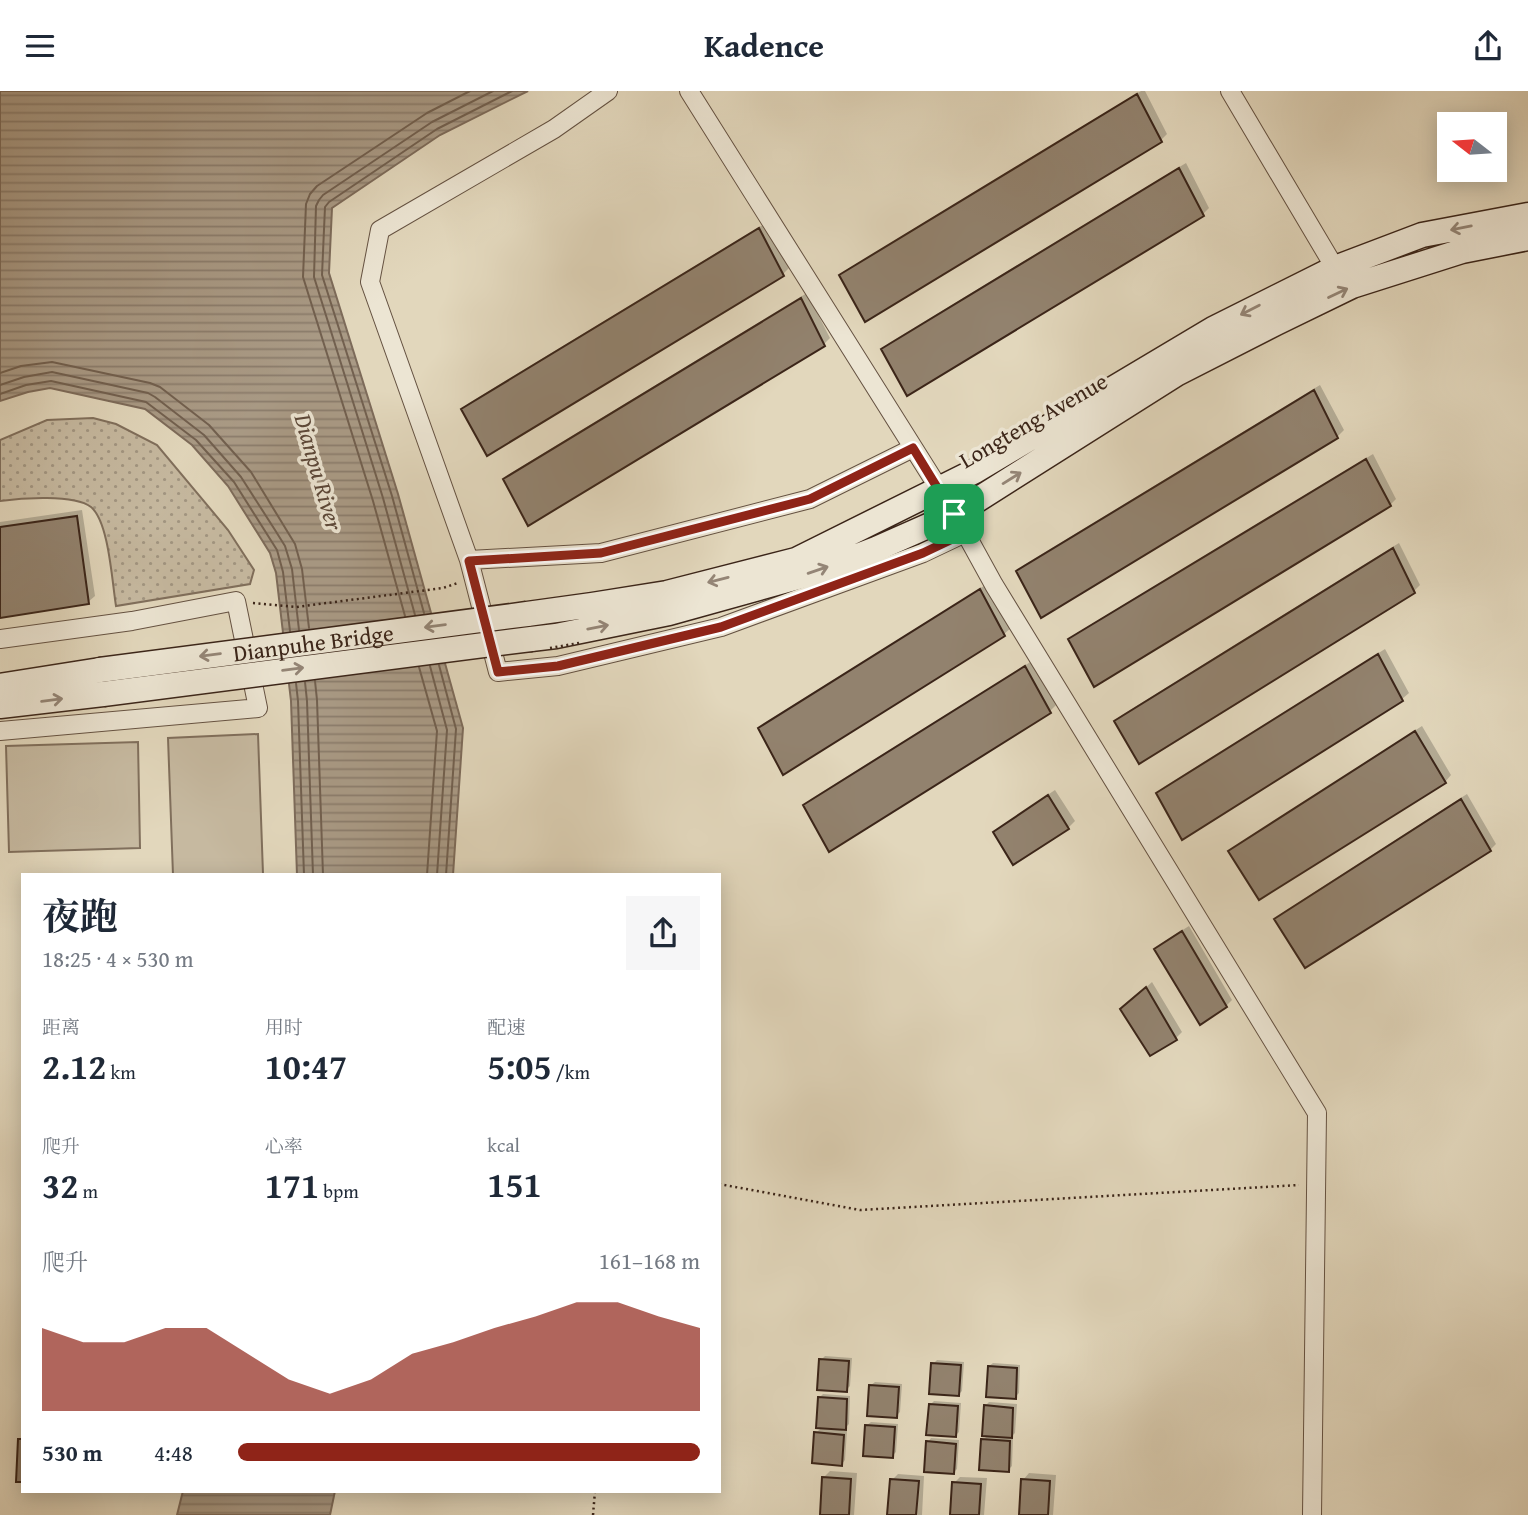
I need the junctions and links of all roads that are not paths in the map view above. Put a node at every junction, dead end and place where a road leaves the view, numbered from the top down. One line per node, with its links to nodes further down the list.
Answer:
1 (608, 91): 10 (street)
2 (689, 91): 7 (street)
3 (1230, 91): 6 (street)
4 (1528, 215): 6 (main road, Longteng Avenue, one-way to 6)
5 (1528, 238): 9 (main road, Longteng Avenue, one-way to 5)
6 (1335, 268): 8 (main road, Longteng Avenue, one-way to 8)
7 (913, 448): 8 (street); 10 (street)
8 (939, 490): 9 (street); 11 (main road, Longteng Avenue, one-way to 11)
9 (960, 524): 10 (street); 13 (main road, Longteng Avenue, one-way to 9); 18 (street)
10 (471, 569)
11 (527, 614): 14 (main road, Dianpuhe Bridge, one-way to 14, bridge)
12 (0, 639): 17 (street)
13 (531, 639): 14 (main road, Dianpuhe Bridge, one-way to 13, bridge)
14 (102, 682): 15 (main road); 16 (main road, one-way to 14)
15 (0, 687)
16 (0, 706)
17 (0, 731)
18 (1312, 1515)

